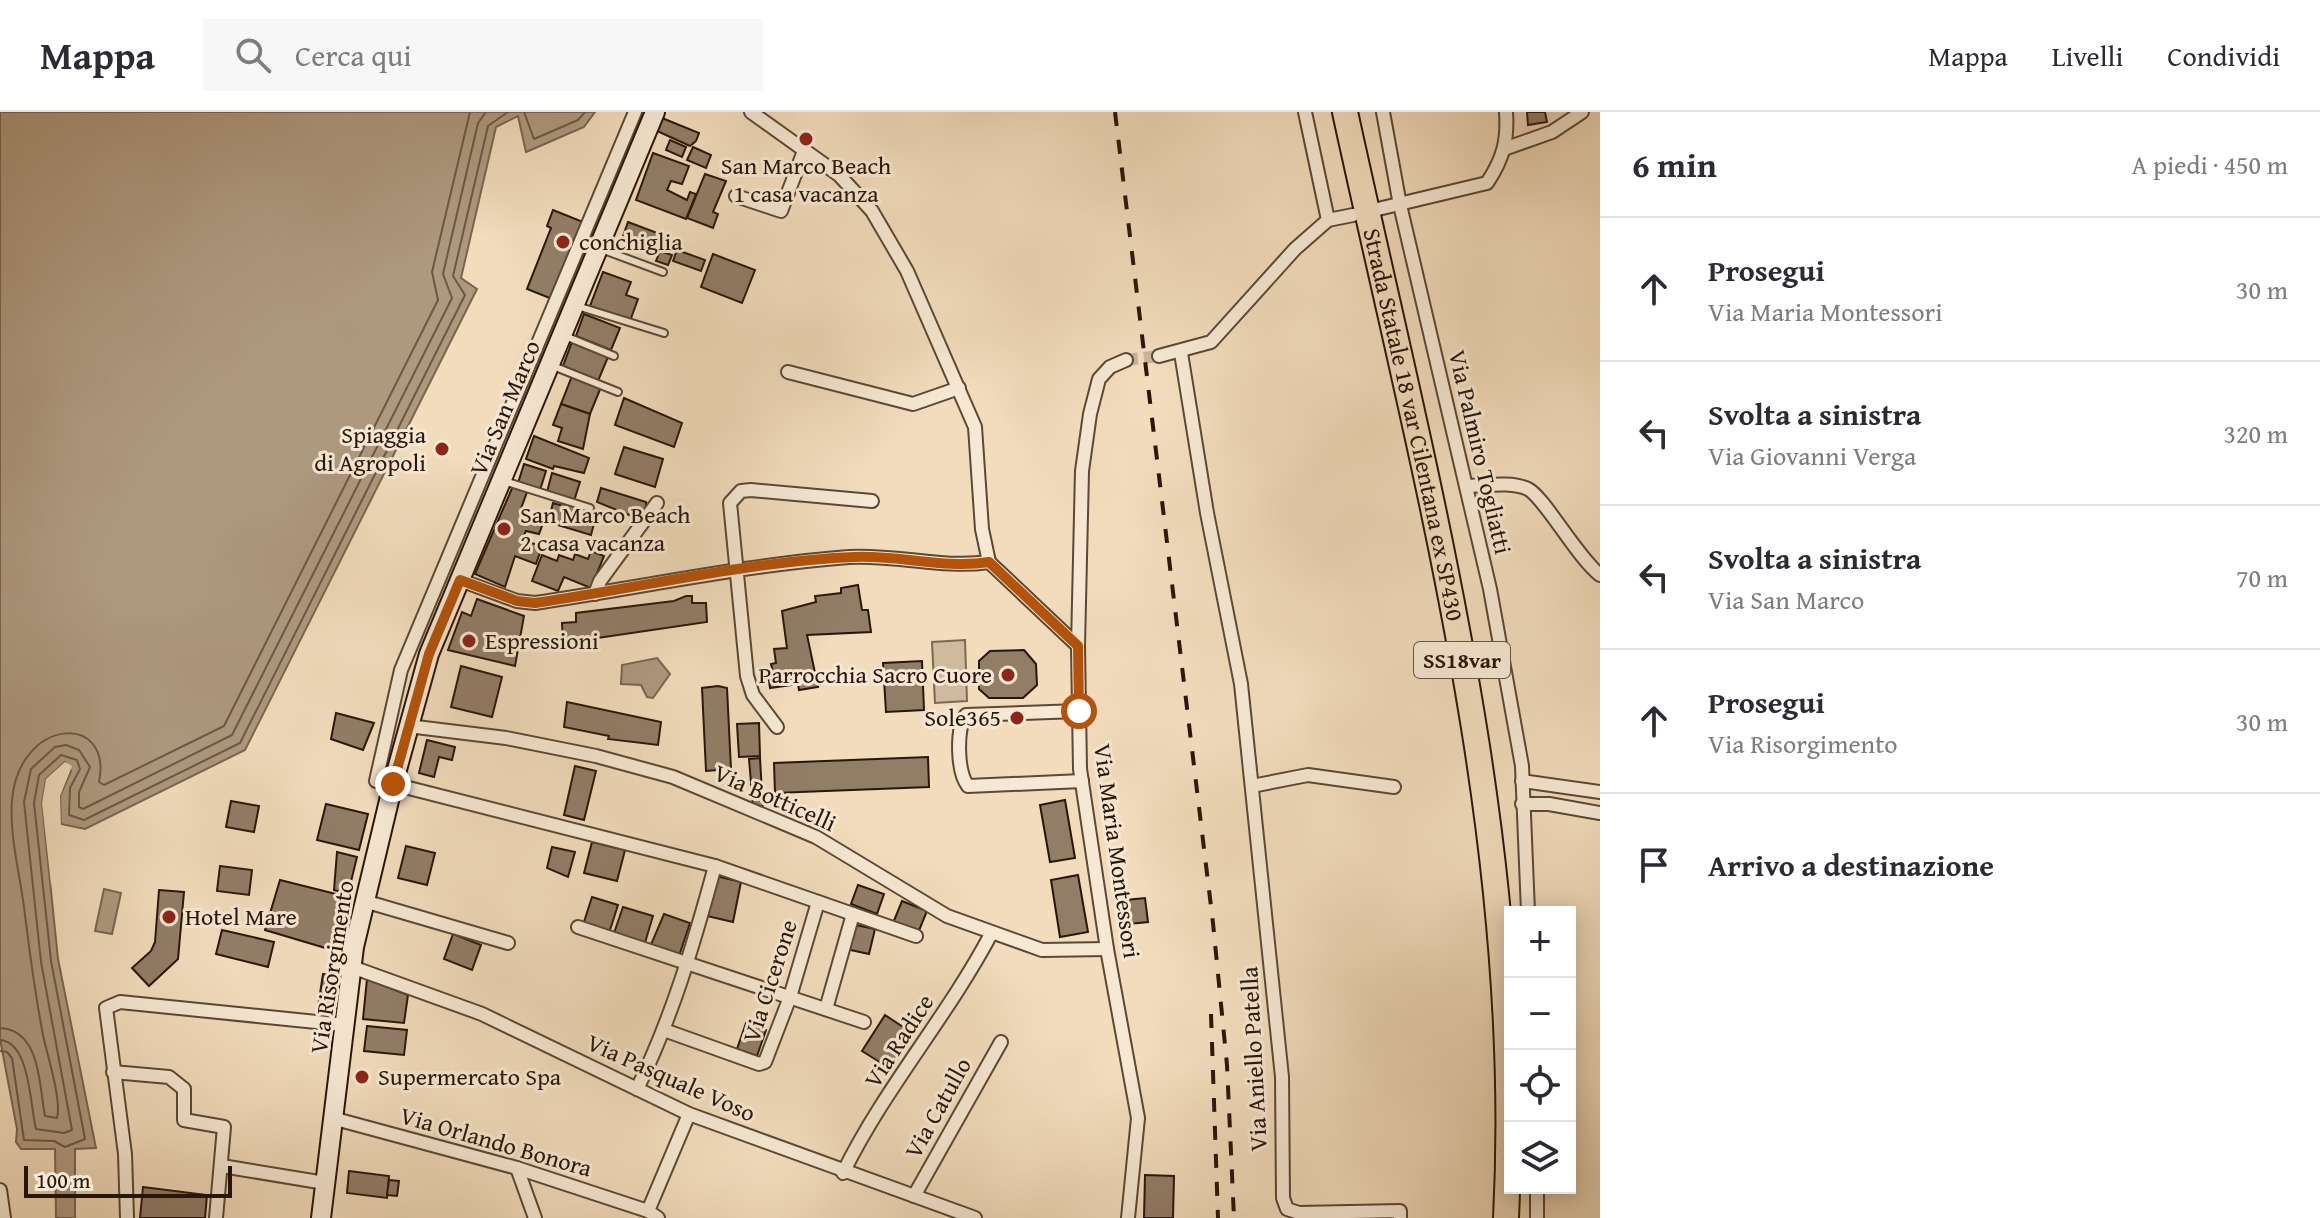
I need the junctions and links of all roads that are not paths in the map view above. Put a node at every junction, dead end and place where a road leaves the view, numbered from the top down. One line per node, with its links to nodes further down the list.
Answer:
1 (635, 112): 45 (street)
2 (655, 112): 16 (main road, Via San Marco)
3 (751, 112): 10 (street)
4 (1305, 112): 15 (street)
5 (1345, 112): 89 (highway, Strada Statale 18 var Cilentana ex SP430 / SS18var)
6 (1383, 112): 12 (street, Via Palmiro Togliatti)
7 (1506, 112): 9 (street)
8 (1582, 112): 9 (street)
9 (1504, 149): 12 (street)
10 (804, 151): 11 (street); 27 (street)
11 (736, 196)
12 (1400, 205): 13 (street); 30 (street, Via Palmiro Togliatti)
13 (1378, 209)
14 (1353, 215): 15 (street)
15 (1328, 220): 21 (street)
16 (598, 248): 17 (lane); 18 (main road, Via San Marco)
17 (663, 272)
18 (573, 305): 19 (lane); 20 (main road, Via San Marco)
19 (664, 333)
20 (561, 335): 22 (lane); 25 (main road, Via San Marco)
21 (1181, 353): 23 (street); 46 (street, Via Aniello Patella)
22 (614, 356)
23 (1159, 356)
24 (1126, 360): 39 (street, Via Maria Montessori)
25 (550, 365): 28 (lane); 29 (main road, Via San Marco)
26 (788, 372): 27 (street)
27 (959, 388): 34 (street)
28 (618, 392)
29 (501, 480): 33 (lane); 37 (main road, Via San Marco)
30 (1466, 486): 36 (street); 44 (street, Via Palmiro Togliatti)
31 (872, 501): 35 (street)
32 (657, 503): 38 (street)
33 (590, 508)
34 (989, 562): 35 (street); 39 (street)
35 (736, 571): 38 (street); 42 (street)
36 (1600, 575)
37 (460, 580): 38 (street); 41 (main road, Via San Marco)
38 (595, 594)
39 (1078, 646): 40 (street, Via Maria Montessori)
40 (1079, 711): 43 (street, Via Maria Montessori); 43 (street)
41 (408, 726): 45 (main road, Via Risorgimento); 57 (street, Via Botticelli)
42 (777, 727)
43 (1082, 781): 60 (street, Via Maria Montessori)
44 (1522, 781): 48 (street); 49 (street, Via Palmiro Togliatti)
45 (384, 782): 51 (street); 52 (main road, Via Risorgimento)
46 (1252, 786): 47 (street); 88 (street, Via Aniello Patella)
47 (1394, 787)
48 (1600, 792)
49 (1522, 804): 50 (street); 54 (street, Via Palmiro Togliatti)
50 (1600, 813)
51 (715, 866): 53 (street); 61 (street)
52 (364, 901): 59 (street); 62 (main road, Via Risorgimento)
53 (818, 902): 55 (street); 63 (street, Via Cicerone)
54 (1528, 906)
55 (853, 914): 58 (street); 64 (street)
56 (578, 927): 61 (street)
57 (991, 934): 60 (street, Via Botticelli); 75 (street, Via Radice)
58 (916, 936)
59 (508, 943)
60 (1107, 949): 87 (street, Via Maria Montessori)
61 (688, 963): 63 (street); 67 (street)
62 (352, 967): 66 (main road, Via Risorgimento); 70 (street, Via Pasquale Voso)
63 (790, 997): 64 (street); 67 (street, Via Cicerone)
64 (826, 1009): 65 (street)
65 (864, 1022)
66 (346, 1025): 69 (street); 72 (main road, Via Risorgimento)
67 (664, 1030): 70 (street)
68 (1001, 1042): 79 (street, Via Catullo)
69 (113, 1072): 73 (street); 82 (street)
70 (637, 1089): 71 (street, Via Pasquale Voso)
71 (689, 1114): 75 (street, Via Pasquale Voso); 81 (street)
72 (332, 1118): 74 (street, Via Orlando Bonora); 76 (main road, Via Risorgimento)
73 (222, 1166): 76 (street); 83 (street)
74 (517, 1168): 81 (street, Via Orlando Bonora); 85 (street)
75 (843, 1173): 79 (street, Via Pasquale Voso)
76 (325, 1183): 84 (main road, Via Risorgimento)
77 (0, 1190): 80 (street)
78 (1537, 1194): 90 (street)
79 (914, 1196): 86 (street, Via Pasquale Voso)
80 (2, 1212)
81 (653, 1214)
82 (127, 1218)
83 (216, 1218)
84 (321, 1218)
85 (535, 1218)
86 (975, 1218)
87 (1128, 1218)
88 (1400, 1218)
89 (1506, 1218)
90 (1537, 1218)

